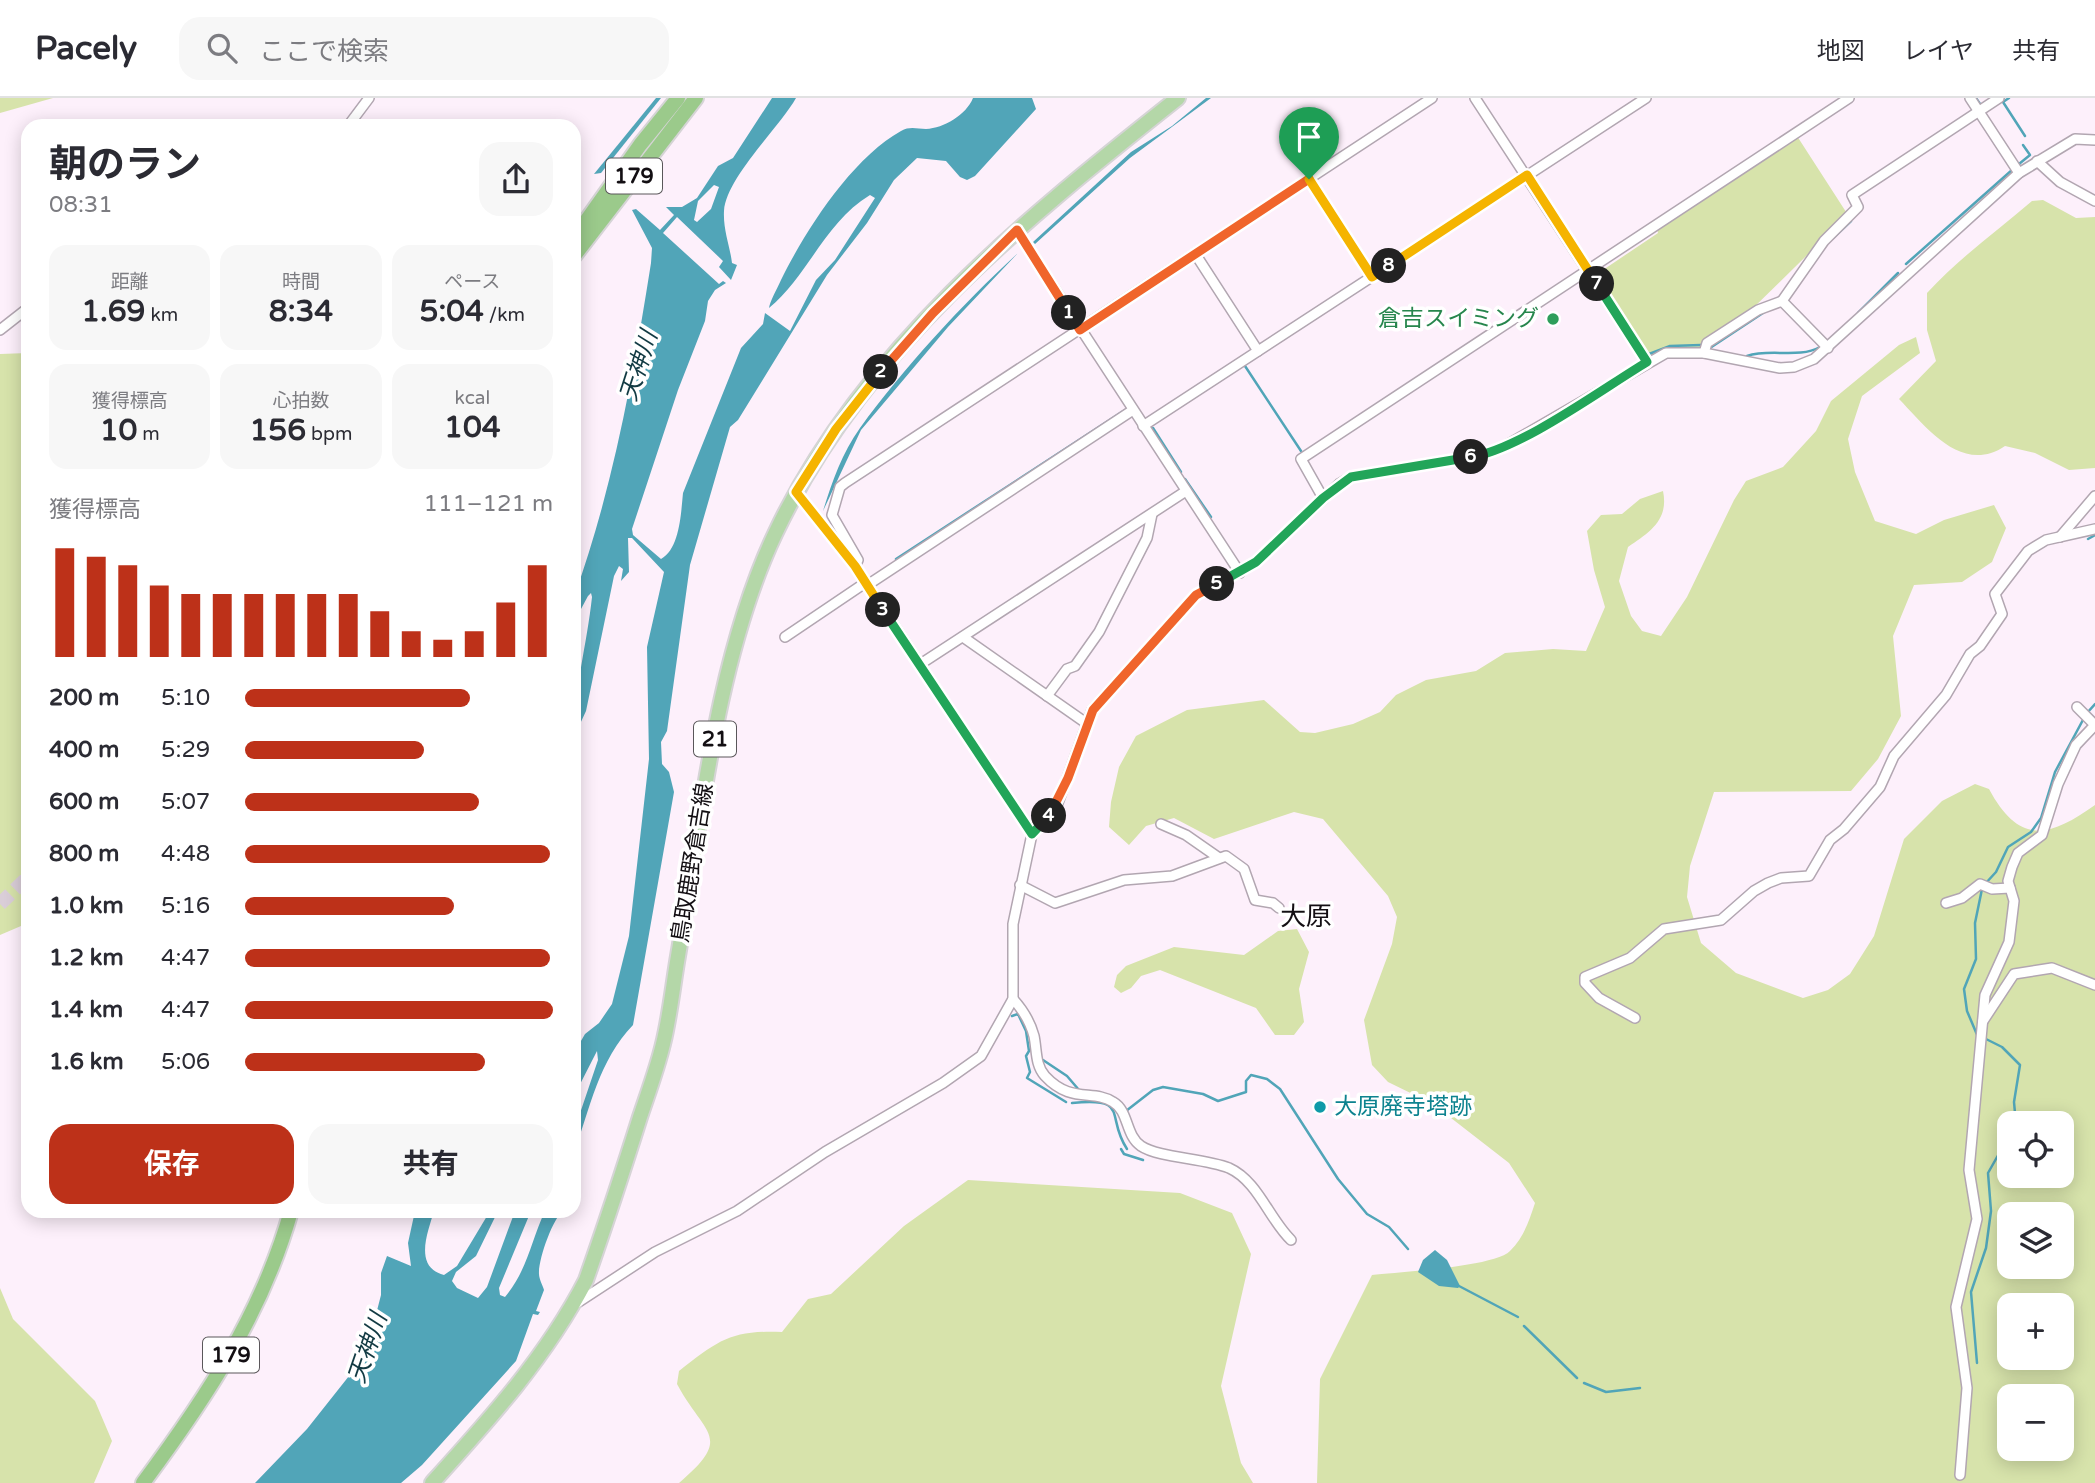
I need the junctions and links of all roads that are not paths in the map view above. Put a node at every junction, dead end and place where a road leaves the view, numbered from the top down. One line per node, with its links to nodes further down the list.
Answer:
1 (369, 98): 12 (street)
2 (678, 98): 19 (highway, 179)
3 (696, 98): 21 (highway, 179)
4 (1178, 98): 20 (main road, 鳥取鹿野倉吉線 / 21)
5 (1432, 98): 17 (street)
6 (1475, 98): 16 (street)
7 (1646, 98): 16 (street)
8 (1849, 98): 23 (street)
9 (1970, 98): 11 (street)
10 (1999, 98): 11 (street)
11 (1979, 111): 15 (street); 25 (street)
12 (353, 119)
13 (2095, 140): 14 (street)
14 (2037, 161): 15 (street); 18 (street)
15 (2019, 173): 29 (street)
16 (1527, 175): 23 (street); 24 (street)
17 (1309, 179): 22 (street); 24 (street)
18 (2095, 201)
19 (581, 228)
20 (1017, 230): 28 (street); 36 (main road, 鳥取鹿野倉吉線 / 21)
21 (581, 247)
22 (1196, 255): 28 (street); 30 (street)
23 (1589, 271): 32 (street); 38 (street)
24 (1372, 277): 30 (street)
25 (1782, 301): 29 (street); 31 (street)
26 (21, 314): 27 (street)
27 (0, 330)
28 (1080, 330): 33 (street); 42 (street)
29 (1828, 348): 31 (street)
30 (1258, 351): 34 (street)
31 (1704, 353): 32 (street)
32 (1647, 362): 38 (street)
33 (1133, 410): 34 (street); 44 (street)
34 (1143, 426): 35 (street)
35 (1186, 491): 39 (street); 43 (street)
36 (796, 492): 42 (street); 67 (main road, 鳥取鹿野倉吉線 / 21)
37 (2095, 496): 41 (street)
38 (1323, 498): 43 (street)
39 (1152, 514): 45 (street); 48 (street)
40 (2095, 528): 41 (street)
41 (2060, 537): 61 (street)
42 (855, 566): 44 (street)
43 (1240, 573): 50 (street)
44 (866, 585): 46 (street); 47 (street)
45 (963, 636): 47 (street); 48 (street)
46 (785, 637)
47 (919, 665): 53 (street)
48 (1047, 696): 50 (street)
49 (2077, 707): 51 (street)
50 (1086, 723): 53 (street)
51 (2095, 725): 56 (street)
52 (1161, 824): 54 (street)
53 (1032, 834): 55 (street)
54 (1219, 858): 55 (street); 58 (street)
55 (1020, 885): 60 (street)
56 (2010, 888): 57 (street); 62 (street)
57 (1946, 904)
58 (1279, 908)
59 (2095, 985): 62 (street)
60 (1013, 999): 63 (street); 67 (street)
61 (1635, 1018)
62 (1983, 1021): 68 (street)
63 (1072, 1094): 64 (street); 66 (street)
64 (1068, 1106)
65 (288, 1218): 69 (highway, 179)
66 (1291, 1240)
67 (573, 1306): 70 (main road, 鳥取鹿野倉吉線 / 21)
68 (1960, 1475)
69 (143, 1483)
70 (432, 1483)

